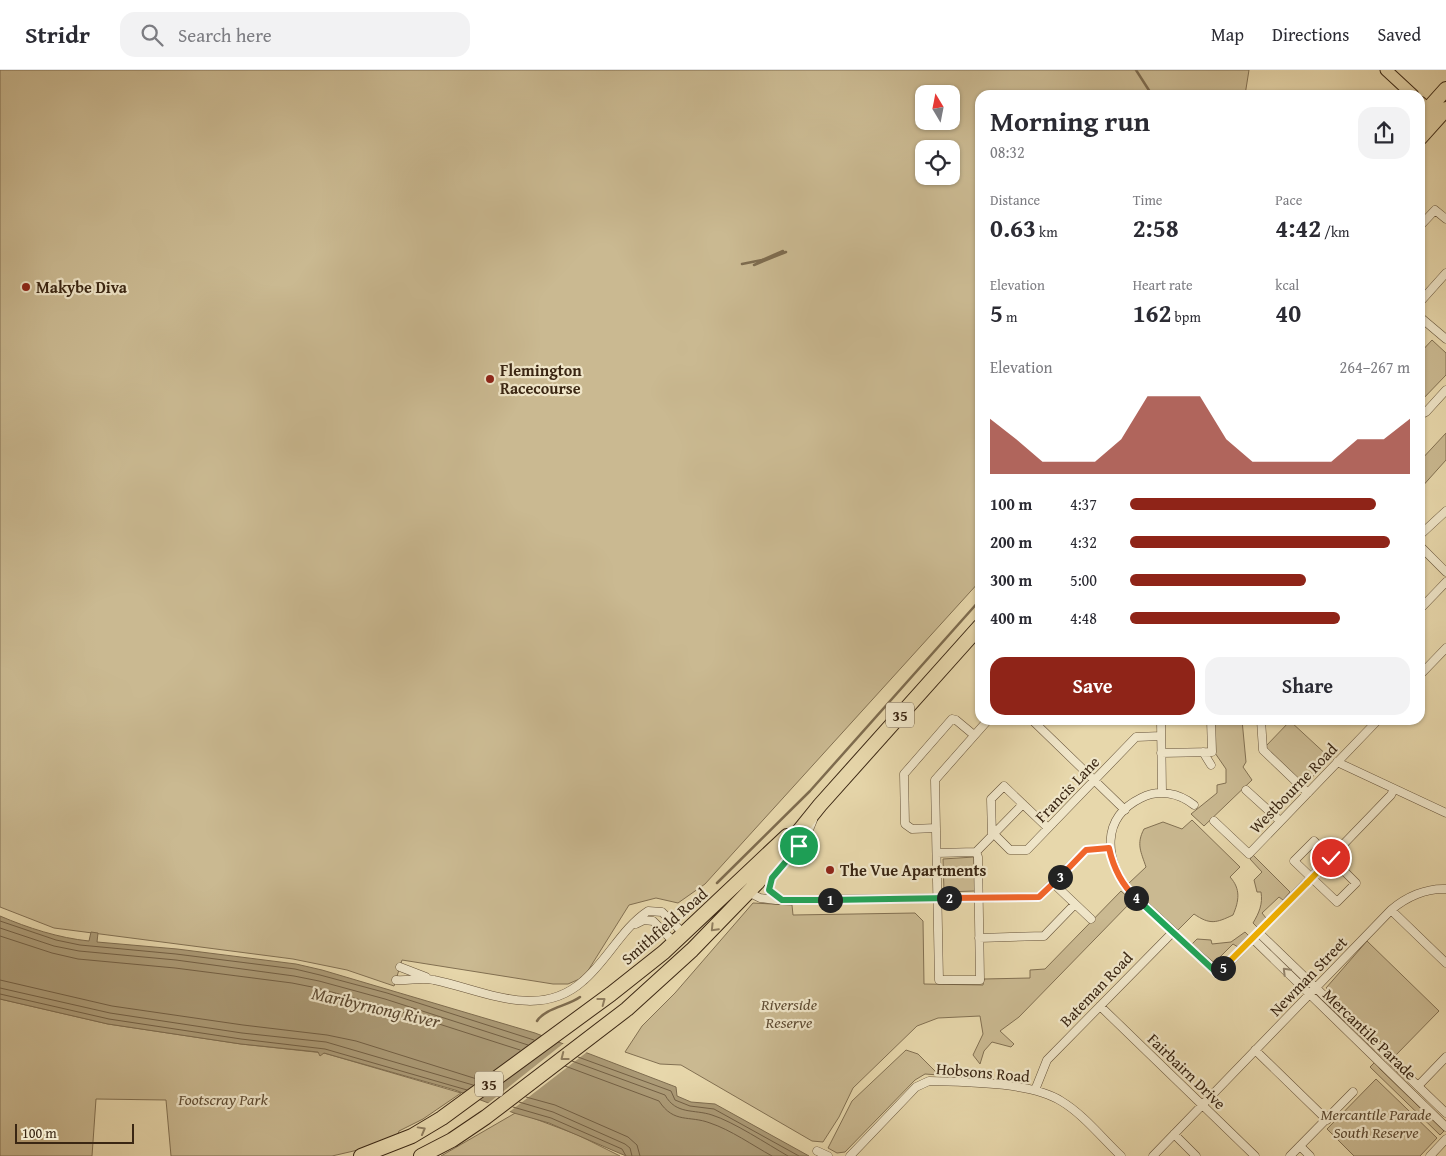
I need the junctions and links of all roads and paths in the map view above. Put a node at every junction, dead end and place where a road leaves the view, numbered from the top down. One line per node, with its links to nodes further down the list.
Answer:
1 (1386, 70): 3 (main road); 4 (main road)
2 (1446, 89): 5 (highway)
3 (1396, 90)
4 (1408, 90)
5 (1430, 111): 6 (highway)
6 (1425, 124)
7 (1446, 219): 8 (street)
8 (1425, 221)
9 (1446, 273): 10 (street)
10 (1425, 296)
11 (1425, 320): 12 (street)
12 (1446, 339)
13 (1446, 390): 14 (street)
14 (1425, 412)
15 (1446, 511): 16 (street)
16 (1425, 530)
17 (1425, 551): 18 (street)
18 (1446, 572)
19 (1446, 582): 20 (street)
20 (1425, 604)
21 (975, 632): 43 (highway, Smithfield Road / 35)
22 (1446, 648): 23 (street)
23 (1425, 670)
24 (983, 725): 30 (street)
25 (1037, 725): 36 (street)
26 (1160, 725): 31 (street)
27 (1211, 725): 32 (street)
28 (1261, 725): 40 (street)
29 (1369, 725): 34 (street, Westbourne Road)
30 (974, 735): 48 (street); 48 (street)
31 (1161, 736): 33 (street); 36 (street, Francis Lane)
32 (1203, 752): 33 (street); 35 (street)
33 (1161, 753): 39 (street)
34 (1337, 762): 37 (street); 40 (street, Westbourne Road)
35 (1211, 765)
36 (1094, 780): 44 (street); 49 (street, Francis Lane)
37 (1394, 789): 45 (street); 54 (street)
38 (1246, 790): 47 (street)
39 (1162, 792): 42 (street); 44 (street)
40 (1308, 793): 47 (street, Westbourne Road)
41 (1023, 804): 49 (street); 50 (street); 50 (street)
42 (1194, 805)
43 (819, 807): 57 (highway, Smithfield Road / 35); 61 (street)
44 (1125, 810): 51 (street)
45 (1446, 813)
46 (1214, 821): 47 (street, Westbourne Road)
47 (1280, 821)
48 (936, 828): 53 (street)
49 (1048, 828): 50 (street, Francis Lane)
50 (993, 835): 52 (street)
51 (1109, 848): 56 (street); 66 (street)
52 (976, 852): 53 (street); 59 (street)
53 (937, 853): 60 (street)
54 (1331, 858): 55 (street); 55 (street); 55 (street)
55 (1312, 878): 67 (street)
56 (1053, 883): 59 (street); 62 (street)
57 (743, 888): 61 (street); 68 (highway, Smithfield Road / 35); 70 (highway, Smithfield Road / 35, one-way to 70)
58 (1446, 889): 63 (street, Newman Street)
59 (979, 897): 60 (street); 69 (street)
60 (938, 898): 61 (street); 69 (street)
61 (782, 900)
62 (1075, 904): 64 (street); 69 (street)
63 (1391, 910): 71 (street); 75 (street, Newman Street)
64 (1091, 919)
65 (627, 931): 68 (street); 68 (street); 74 (street)
66 (1173, 932): 67 (street); 77 (street, Bateman Road)
67 (1256, 936): 75 (street, Mercantile Parade); 76 (street, Mercantile Parade, one-way to 67)
68 (679, 938): 70 (highway); 91 (highway, Smithfield Road / 35, one-way to 68)
69 (979, 938)
70 (692, 950): 92 (highway, Smithfield Road / 35, one-way to 92)
71 (1446, 963)
72 (400, 967): 74 (street)
73 (396, 980): 74 (street)
74 (436, 980)
75 (1316, 988): 76 (street, Newman Street); 80 (street, Mercantile Parade)
76 (1309, 994): 78 (street, Newman Street); 86 (street, Mercantile Parade)
77 (1100, 1006): 81 (street, Bateman Road); 83 (street, Fairbairn Drive)
78 (1256, 1050): 83 (street, Newman Street); 85 (street)
79 (1446, 1057): 80 (street)
80 (1418, 1086): 84 (street, Mercantile Parade)
81 (1038, 1090): 94 (street, Hobsons Road); 95 (street, Hobsons Road)
82 (1353, 1092): 85 (street)
83 (1202, 1105): 87 (street, Newman Street); 98 (street, Fairbairn Drive)
84 (1446, 1113)
85 (1327, 1120): 89 (street)
86 (1446, 1127)
87 (1174, 1134): 96 (street, Newman Street); 97 (street)
88 (1446, 1139): 101 (street)
89 (1300, 1146): 99 (street); 100 (street)
90 (817, 1151): 93 (street)
91 (361, 1156)
92 (421, 1156)
93 (828, 1156)
94 (850, 1156)
95 (1121, 1156)
96 (1153, 1156)
97 (1196, 1156)
98 (1255, 1156)
99 (1290, 1156)
100 (1310, 1156)
101 (1430, 1156)

